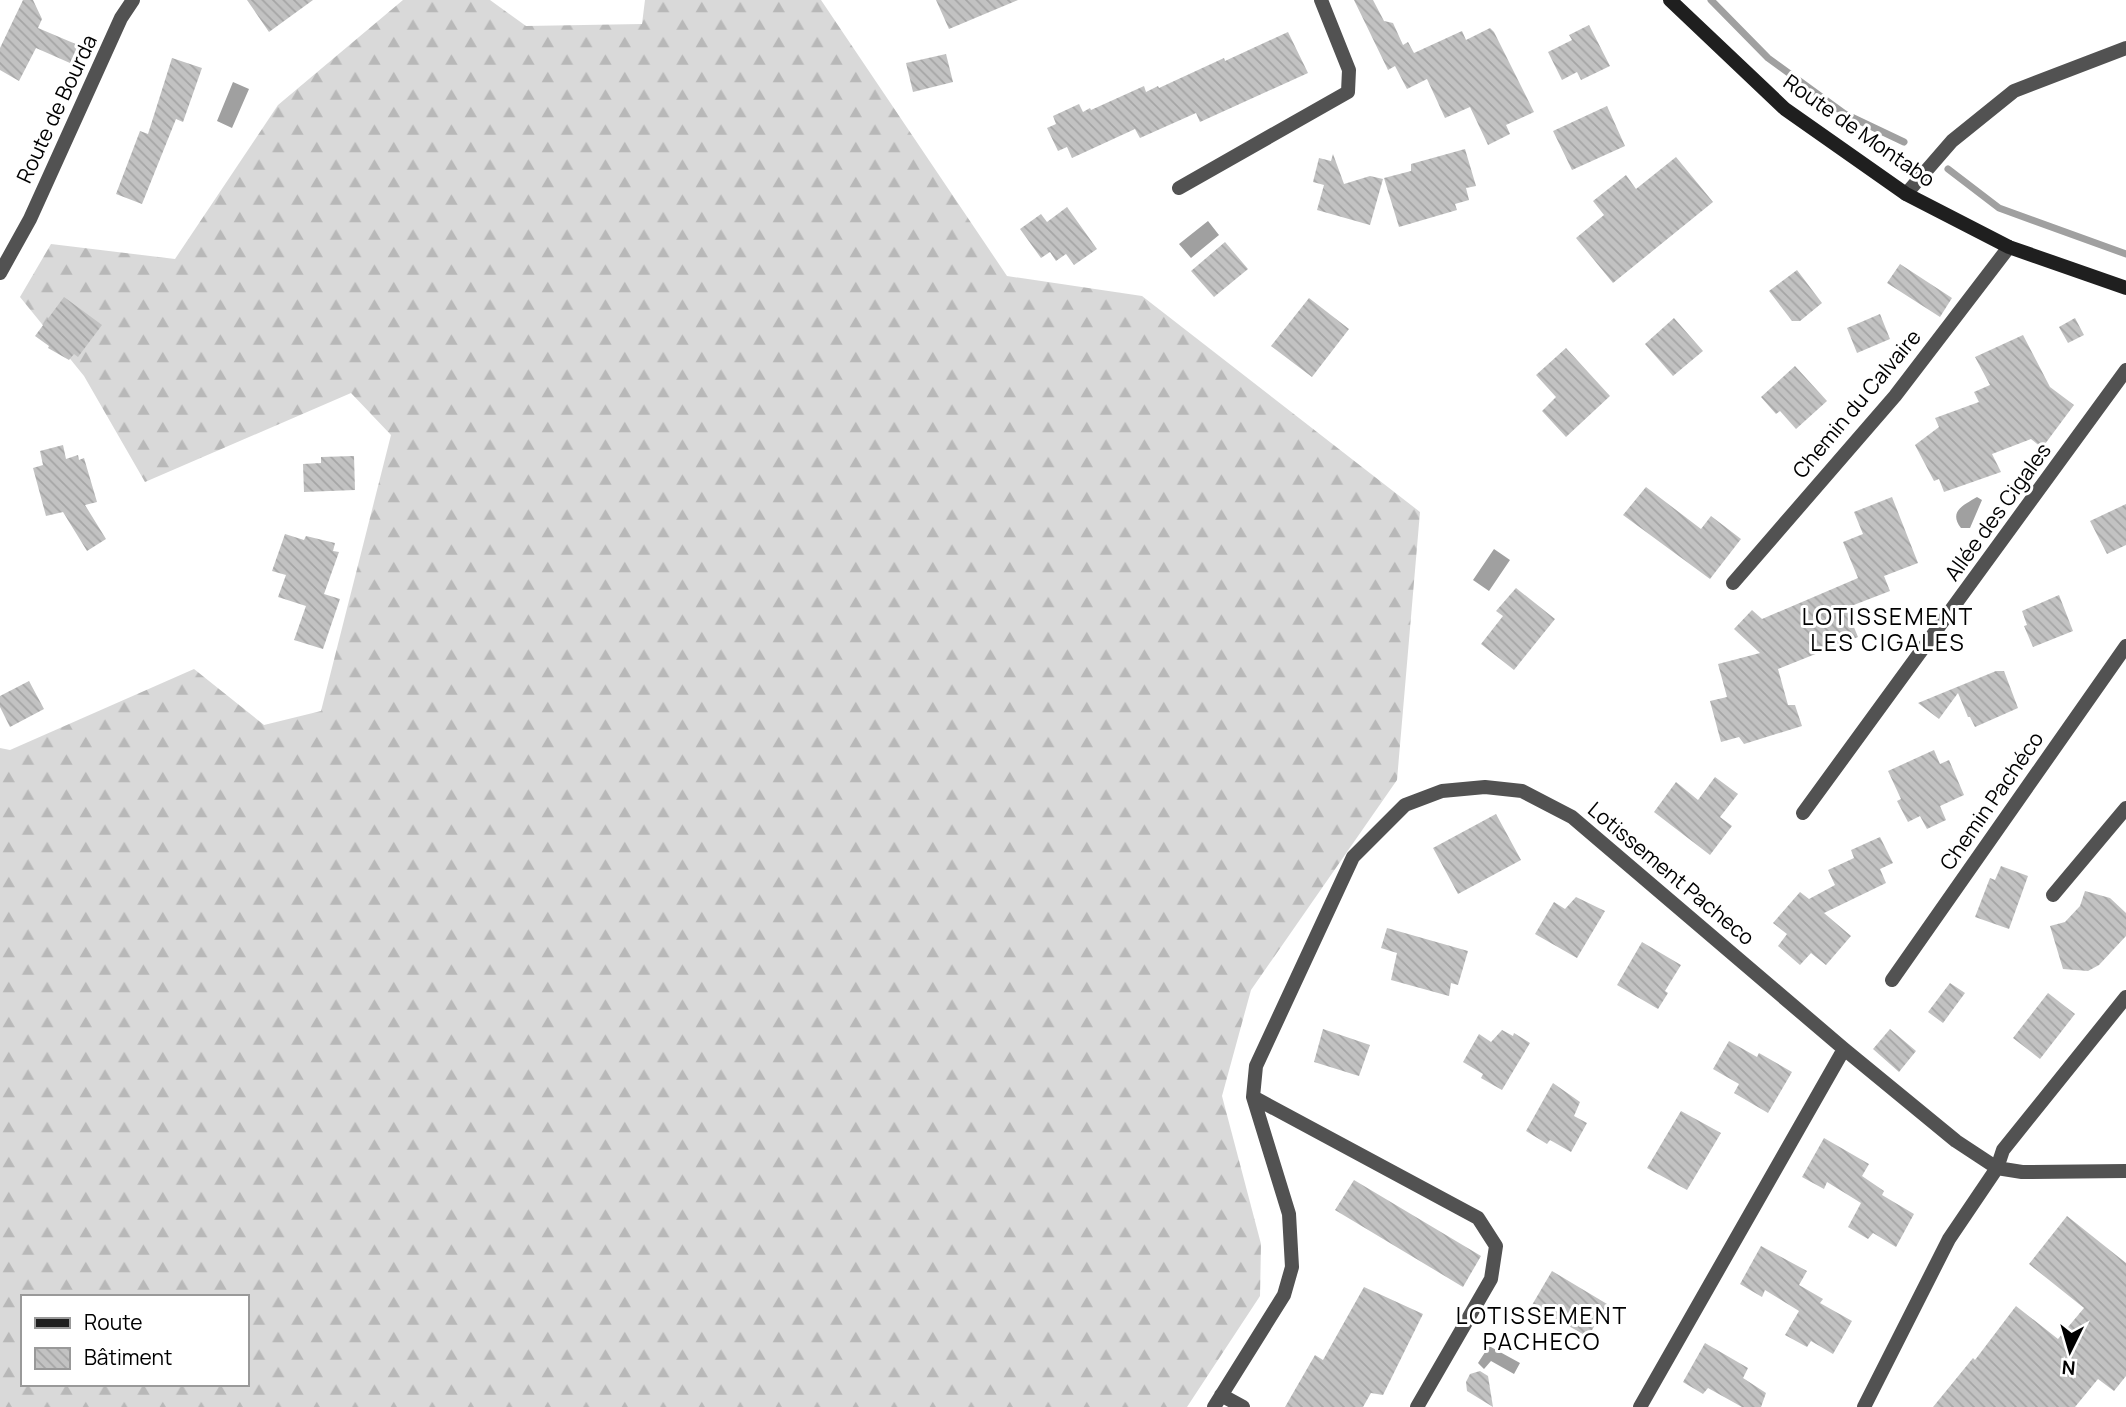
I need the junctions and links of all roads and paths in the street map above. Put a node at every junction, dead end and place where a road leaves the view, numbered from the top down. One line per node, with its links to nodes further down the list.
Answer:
1 (134, 0): 8 (street, Route de Bourda)
2 (1321, 0): 5 (street)
3 (1670, 0): 6 (main road, Route de Montabo)
4 (2126, 48): 6 (street)
5 (1179, 188)
6 (1906, 194): 7 (main road, Route de Montabo)
7 (2010, 247): 9 (main road, Route de Montabo); 11 (street, Chemin du Calvaire)
8 (0, 273)
9 (2126, 288)
10 (2126, 370): 14 (street, Allée des Cigales)
11 (1733, 583)
12 (2126, 646): 16 (street, Chemin Pachéco)
13 (2126, 808): 15 (street)
14 (1803, 813)
15 (2053, 895)
16 (1892, 980)
17 (2126, 998): 20 (street)
18 (1844, 1049): 19 (street, Lotissement Pacheco); 20 (street, Lotissement Pacheco); 25 (street)
19 (1253, 1097): 22 (street, Lotissement Pacheco); 24 (street)
20 (1997, 1168): 21 (street); 26 (street)
21 (2126, 1171)
22 (1218, 1401): 23 (street, Lotissement Pacheco)
23 (1243, 1407)
24 (1417, 1407)
25 (1640, 1407)
26 (1864, 1407)

